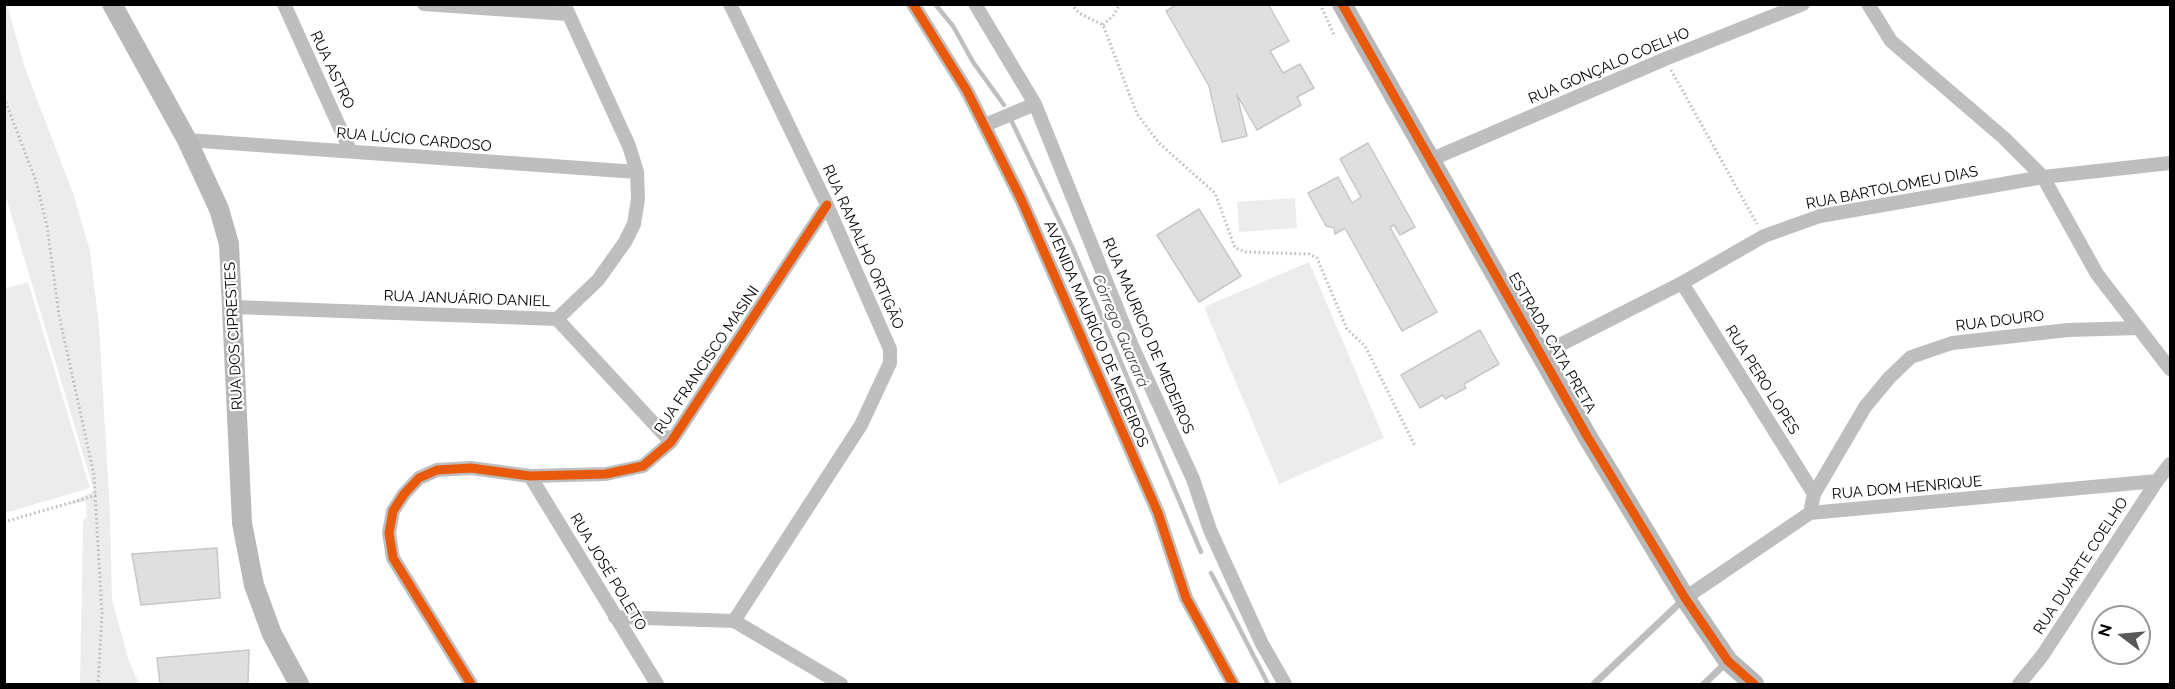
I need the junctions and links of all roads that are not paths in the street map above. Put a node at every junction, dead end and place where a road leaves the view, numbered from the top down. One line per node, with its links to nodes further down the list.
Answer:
1 (112, 4): 13 (street, RUA DOS CIPRESTES)
2 (284, 4): 14 (street, RUA ASTRO)
3 (424, 4): 10 (street)
4 (730, 4): 19 (street, RUA RAMALHO ORTIGÃO)
5 (913, 4): 12 (street, AVENIDA MAURÍCIO DE MEDEIROS)
6 (975, 4): 11 (street, RUA MAURICIO DE MEDEIROS)
7 (1803, 4): 15 (street, RUA GONÇALO COELHO)
8 (1868, 4): 18 (street)
9 (1347, 6): 15 (street, ESTRADA CATA PRETA)
10 (566, 9): 17 (street, RUA JANUÁRIO DANIEL)
11 (1035, 104): 12 (street); 41 (street, RUA MAURICIO DE MEDEIROS)
12 (985, 125): 40 (street, AVENIDA MAURÍCIO DE MEDEIROS)
13 (187, 140): 14 (street, RUA LÚCIO CARDOSO); 21 (street, RUA DOS CIPRESTES)
14 (350, 150): 17 (street, RUA LÚCIO CARDOSO)
15 (1430, 160): 24 (street, ESTRADA CATA PRETA)
16 (2170, 164): 18 (street, RUA BARTOLOMEU DIAS)
17 (638, 172): 22 (street, RUA JANUÁRIO DANIEL)
18 (2043, 177): 20 (street, RUA BARTOLOMEU DIAS); 23 (street)
19 (827, 205): 26 (street, RUA FRANCISCO MASINI); 34 (street, RUA RAMALHO ORTIGÃO)
20 (1682, 283): 24 (street, RUA BARTOLOMEU DIAS); 30 (street, RUA PERO LOPES)
21 (234, 307): 22 (street, RUA JANUÁRIO DANIEL); 36 (street, RUA DOS CIPRESTES)
22 (557, 319): 26 (street)
23 (2139, 328): 25 (street); 30 (street, RUA DOURO)
24 (1542, 354): 32 (street, ESTRADA CATA PRETA)
25 (2170, 369)
26 (671, 442): 28 (street, RUA FRANCISCO MASINI)
27 (2170, 464): 29 (street, RUA DUARTE COELHO)
28 (530, 476): 33 (street, RUA JOSÉ POLETO); 37 (street, RUA FRANCISCO MASINI)
29 (2157, 481): 31 (street, RUA DOM HENRIQUE); 45 (street, RUA DUARTE COELHO)
30 (1814, 494): 31 (street, RUA DOURO)
31 (1810, 513): 32 (street, RUA DOM HENRIQUE)
32 (1685, 598): 35 (street, ESTRADA CATA PRETA); 42 (lane)
33 (615, 617): 34 (street); 38 (street, RUA JOSÉ POLETO)
34 (734, 621): 39 (street)
35 (1728, 661): 43 (lane); 44 (street, ESTRADA CATA PRETA)
36 (299, 684)
37 (471, 684)
38 (657, 684)
39 (841, 684)
40 (1233, 684)
41 (1285, 684)
42 (1594, 684)
43 (1704, 684)
44 (1754, 684)
45 (2019, 684)

